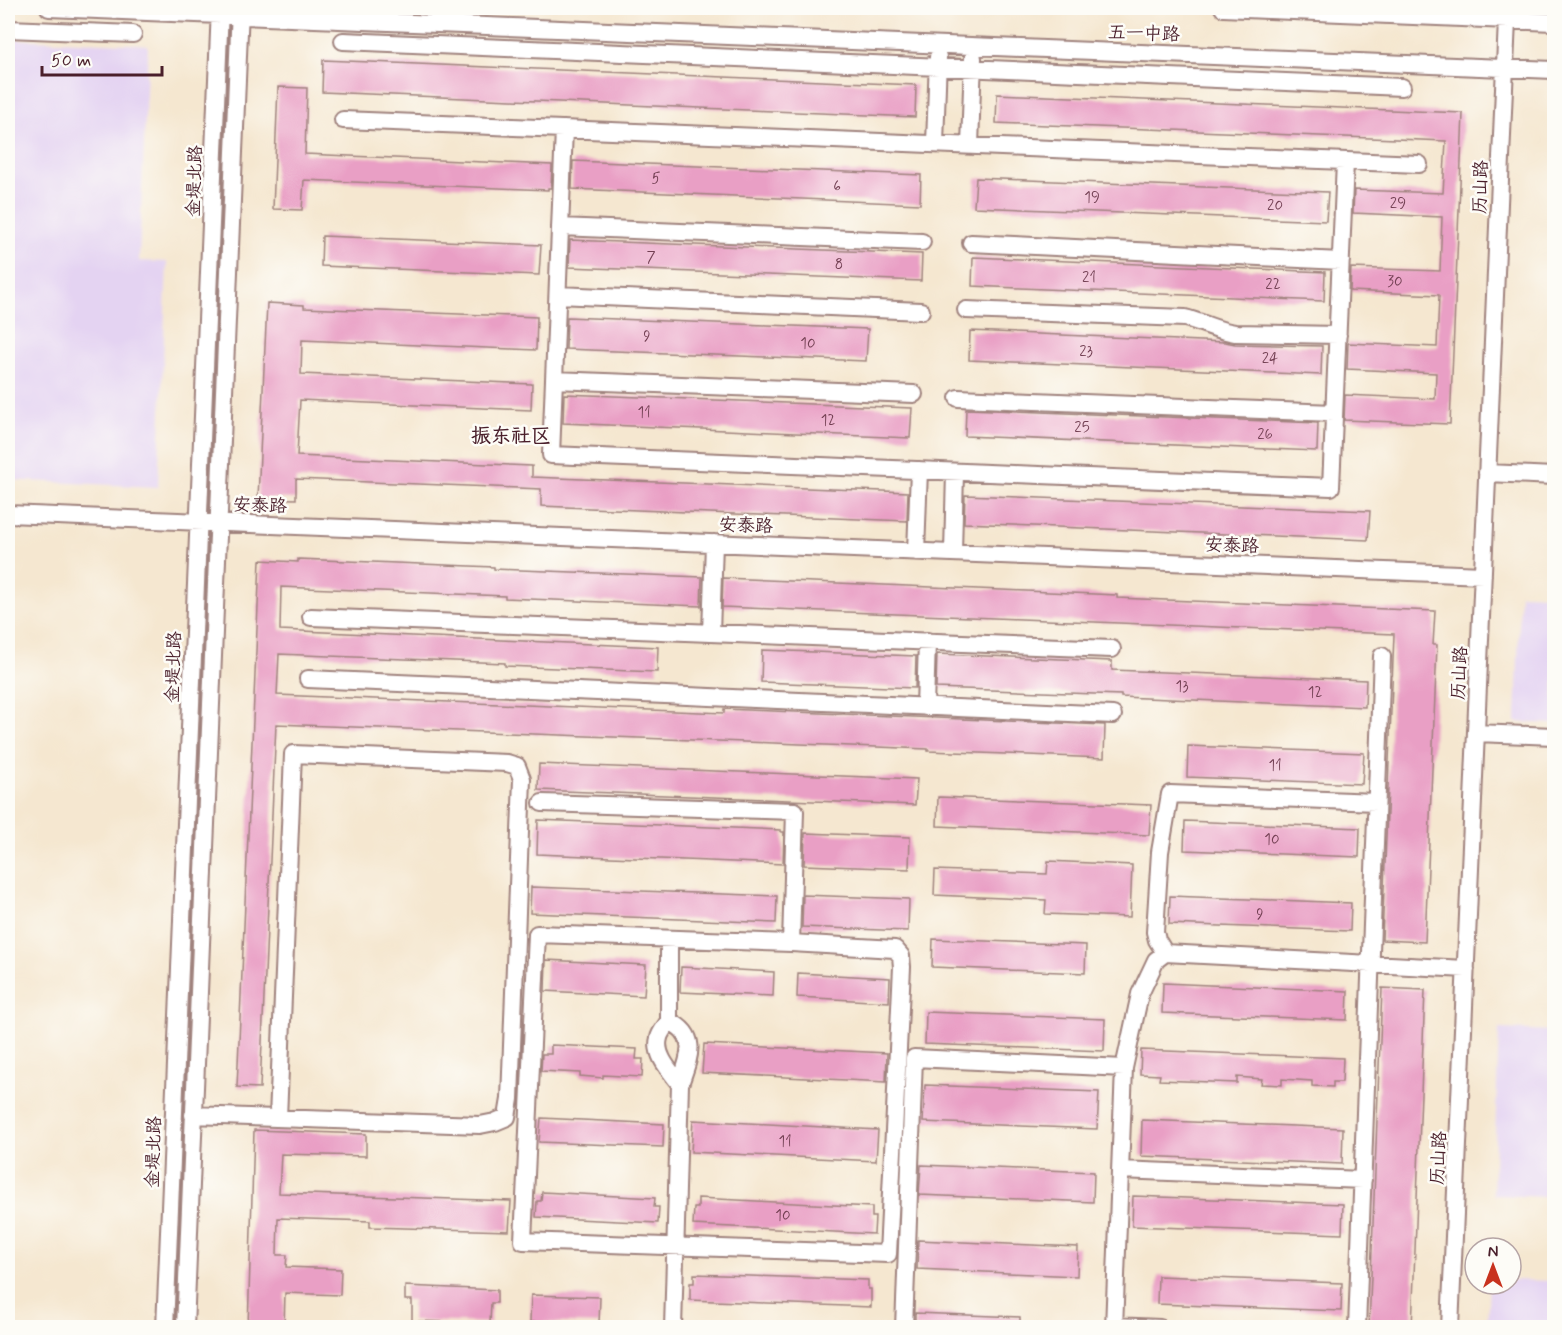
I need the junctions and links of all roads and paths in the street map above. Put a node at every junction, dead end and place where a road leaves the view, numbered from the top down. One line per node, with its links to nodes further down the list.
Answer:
1 (49, 8): 3 (street, 五一中路)
2 (1223, 8): 5 (street)
3 (220, 11): 4 (street, 五一中路); 40 (street, 金堤北路)
4 (240, 11): 10 (street, 五一中路); 41 (street)
5 (1508, 12): 6 (street); 14 (street, 历山路)
6 (1554, 22)
7 (8, 29): 8 (street)
8 (133, 34)
9 (343, 41): 12 (street)
10 (939, 44): 11 (street, 五一中路); 12 (street)
11 (974, 45): 13 (street); 14 (street, 五一中路)
12 (938, 67): 13 (street); 19 (street)
13 (973, 68): 16 (street); 20 (street)
14 (1505, 68): 15 (street, 五一中路); 37 (street, 历山路)
15 (1554, 70)
16 (1402, 87)
17 (343, 120): 18 (street)
18 (564, 129): 19 (street); 23 (street)
19 (935, 144): 20 (street)
20 (970, 146): 21 (street)
21 (1345, 162): 22 (street); 26 (street)
22 (1419, 164)
23 (560, 227): 24 (street); 27 (street)
24 (922, 242)
25 (971, 243): 26 (street)
26 (1341, 261): 30 (street)
27 (558, 295): 29 (street); 31 (street)
28 (966, 310): 30 (street)
29 (921, 311)
30 (1338, 335): 34 (street)
31 (554, 380): 32 (street); 35 (street)
32 (914, 394)
33 (958, 398): 34 (street)
34 (1334, 413): 36 (street)
35 (919, 470): 36 (street); 43 (street)
36 (956, 472): 44 (street)
37 (1487, 473): 38 (street); 45 (street, 历山路)
38 (1554, 476)
39 (8, 514): 40 (street, 安泰路)
40 (199, 522): 41 (street, 安泰路); 72 (street, 金堤北路)
41 (218, 523): 42 (street, 安泰路); 66 (street)
42 (714, 543): 43 (street, 安泰路); 47 (street)
43 (916, 552): 44 (street, 安泰路)
44 (953, 553): 45 (street, 安泰路)
45 (1483, 575): 54 (street, 历山路)
46 (311, 617): 47 (street)
47 (711, 633): 48 (street)
48 (927, 641): 49 (street); 52 (street)
49 (1112, 649)
50 (1382, 656): 56 (street)
51 (308, 679): 52 (street)
52 (926, 707): 53 (street)
53 (1113, 715)
54 (1476, 733): 55 (street); 62 (street, 历山路)
55 (1554, 736)
56 (1376, 802): 60 (street); 61 (street)
57 (542, 803): 59 (street)
58 (669, 939): 59 (street); 63 (street); 70 (street)
59 (791, 943): 70 (street)
60 (1166, 953): 61 (street); 64 (street)
61 (1370, 964): 62 (street); 69 (street)
62 (1466, 969): 78 (street, 历山路)
63 (669, 1021): 65 (street); 65 (street)
64 (1124, 1068): 68 (street); 75 (street)
65 (680, 1084): 70 (street)
66 (194, 1115): 67 (street); 73 (street)
67 (278, 1118): 67 (street)
68 (1120, 1170): 69 (street); 71 (street)
69 (1363, 1180): 77 (street)
70 (675, 1247): 74 (street)
71 (1114, 1327): 76 (street)
72 (165, 1328)
73 (185, 1328)
74 (673, 1328)
75 (904, 1328)
76 (1160, 1328)
77 (1357, 1328)
78 (1450, 1328)

